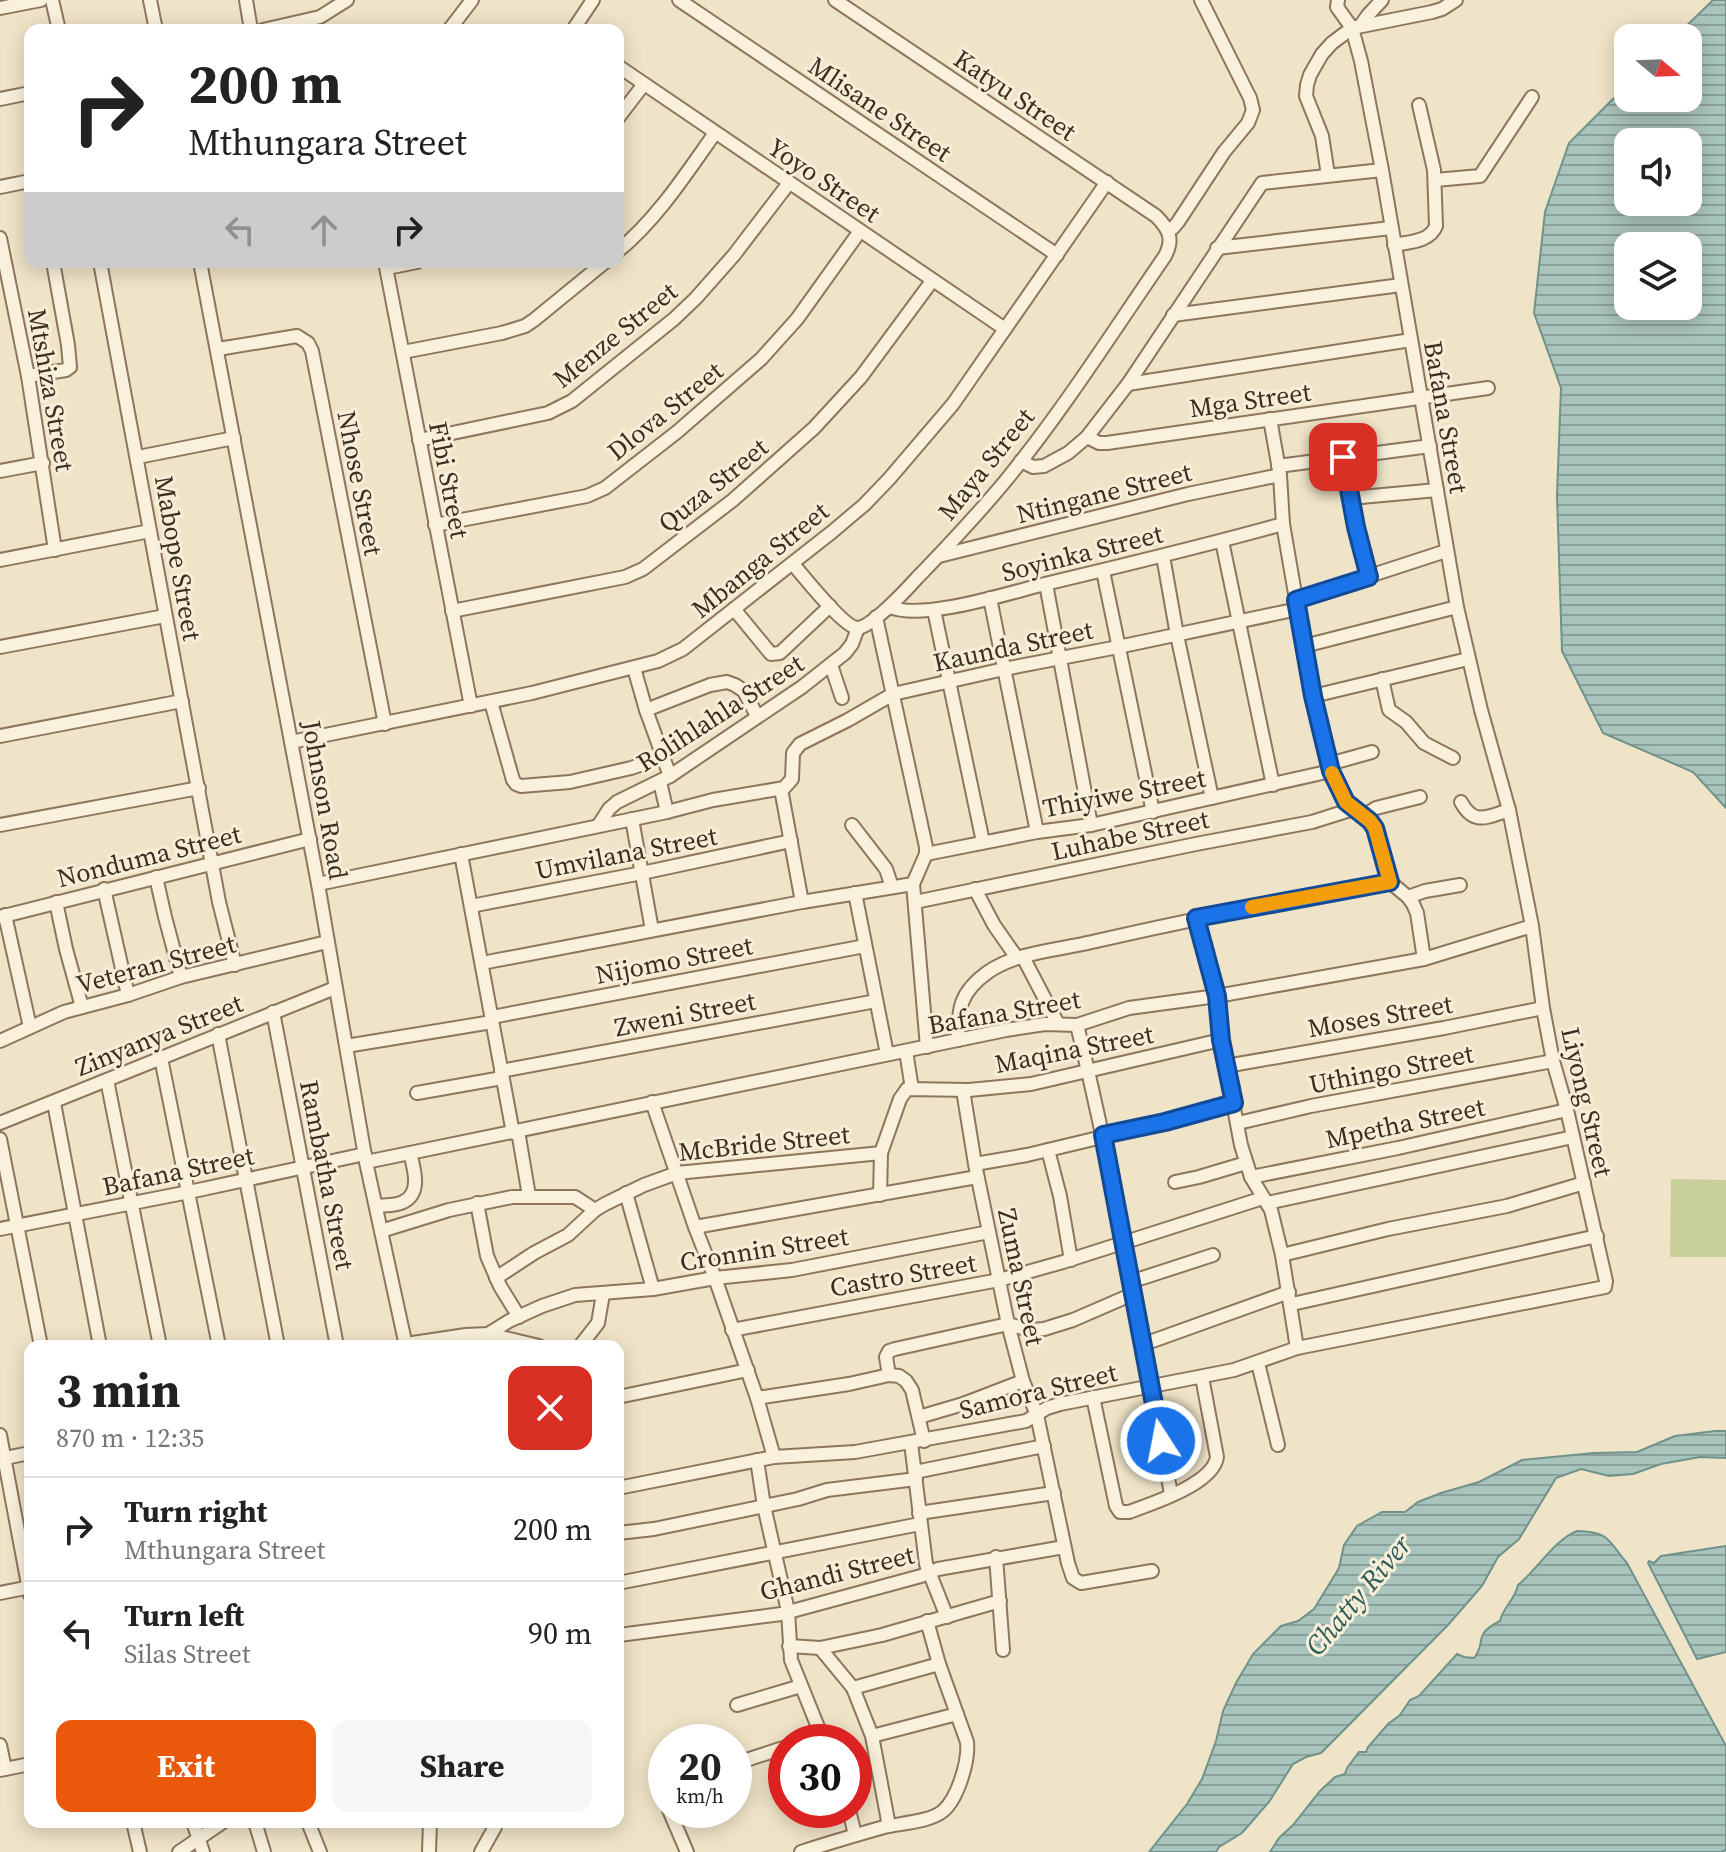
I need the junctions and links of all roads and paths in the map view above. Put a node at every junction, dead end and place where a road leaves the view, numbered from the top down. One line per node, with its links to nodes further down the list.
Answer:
1 (41, 0): 14 (street)
2 (52, 0): 15 (street)
3 (150, 0): 16 (street)
4 (246, 0): 17 (street)
5 (347, 0): 18 (street)
6 (472, 0): 19 (street)
7 (593, 0): 20 (street)
8 (679, 0): 44 (street, Mlisane Street)
9 (835, 0): 34 (street, Katyu Street)
10 (1201, 0): 38 (street)
11 (1338, 0): 21 (street, Bafana Street)
12 (1382, 0): 21 (street)
13 (1456, 0): 21 (street)
14 (0, 8)
15 (58, 24)
16 (155, 24)
17 (250, 24)
18 (289, 24)
19 (454, 24)
20 (577, 24)
21 (1357, 27): 30 (street, Bafana Street); 31 (street)
22 (624, 70): 23 (street, Yoyo Street)
23 (644, 84): 28 (street); 29 (street, Yoyo Street)
24 (24, 94): 26 (street)
25 (1532, 97): 32 (street)
26 (0, 99)
27 (1419, 105): 32 (street)
28 (624, 110)
29 (715, 133): 35 (street, Yoyo Street); 41 (street)
30 (1382, 170): 31 (street); 37 (street, Bafana Street)
31 (1328, 175): 43 (street)
32 (1435, 180): 42 (street)
33 (24, 182): 36 (street)
34 (1107, 182): 38 (street, Katyu Street); 44 (street, Mbanga Street)
35 (789, 183): 39 (street, Yoyo Street); 64 (street, Menze Street)
36 (0, 187)
37 (1391, 228): 42 (street, Bafana Street); 43 (street)
38 (1168, 229): 68 (street, Maya Street)
39 (860, 231): 50 (street, Yoyo Street); 75 (street, Dlova Street)
40 (0, 238): 57 (street, Mtshiza Street)
41 (624, 245)
42 (1394, 245): 51 (street, Bafana Street)
43 (1217, 248): 52 (street)
44 (1057, 255): 53 (street, Mbanga Street)
45 (54, 268): 57 (street)
46 (101, 268): 66 (street, Mabope Street)
47 (201, 268): 55 (street, Johnson Road)
48 (387, 268): 56 (street, Fibi Street)
49 (598, 268): 56 (street)
50 (932, 281): 53 (street, Yoyo Street); 94 (street, Quza Street)
51 (1401, 285): 52 (street); 54 (street, Bafana Street)
52 (1173, 315): 58 (street)
53 (1005, 329): 83 (street, Mbanga Street)
54 (1411, 340): 58 (street); 60 (street, Bafana Street)
55 (218, 349): 63 (street, Johnson Road); 118 (street, Nhose Street)
56 (403, 352): 64 (street, Fibi Street)
57 (28, 376): 69 (street, Mtshiza Street)
58 (1128, 384): 62 (street)
59 (1488, 388): 60 (street, Mga Street)
60 (1421, 399): 61 (street, Mga Street); 65 (street, Bafana Street)
61 (1270, 419): 62 (street, Mga Street); 71 (street)
62 (1087, 437): 68 (street)
63 (234, 438): 66 (street); 120 (street, Johnson Road)
64 (419, 440): 75 (street, Fibi Street)
65 (1430, 446): 67 (street, Ntingane Street); 72 (street, Bafana Street)
66 (138, 457): 76 (street, Mabope Street)
67 (1343, 457): 71 (street, Ntingane Street); 73 (street)
68 (1021, 461): 80 (street, Maya Street)
69 (43, 463): 70 (street); 78 (street, Mtshiza Street)
70 (0, 471)
71 (1279, 471): 74 (street); 80 (street, Ntingane Street)
72 (1437, 490): 73 (street); 79 (street, Bafana Street)
73 (1350, 498): 85 (street)
74 (1283, 524): 77 (street, Soyinka Street); 88 (street)
75 (435, 525): 94 (street, Fibi Street)
76 (150, 531): 78 (street); 95 (street, Mabope Street)
77 (1222, 541): 81 (street, Soyinka Street); 97 (street)
78 (55, 550): 82 (street)
79 (1446, 551): 85 (street, Kaunda Street); 91 (street, Bafana Street)
80 (939, 556): 90 (street, Maya Street)
81 (1163, 556): 84 (street, Soyinka Street); 99 (street)
82 (0, 560)
83 (793, 564): 89 (street); 92 (street, Mbanga Street)
84 (1103, 571): 86 (street, Soyinka Street); 102 (street)
85 (1369, 577): 88 (street, Kaunda Street)
86 (1046, 584): 87 (street, Soyinka Street); 103 (street)
87 (990, 598): 93 (street, Soyinka Street); 107 (street)
88 (1297, 605): 97 (street, Kaunda Street); 100 (street)
89 (830, 606): 92 (street); 98 (street)
90 (890, 607): 93 (street, Soyinka Street); 96 (street, Maya Street)
91 (1457, 607): 100 (street); 104 (street, Bafana Street)
92 (734, 609): 106 (street, Mbanga Street)
93 (934, 610): 109 (street)
94 (452, 611): 115 (street, Fibi Street)
95 (165, 616): 101 (street); 113 (street, Mabope Street)
96 (876, 617): 98 (street, Maya Street); 110 (street)
97 (1238, 622): 99 (street, Kaunda Street); 126 (street)
98 (858, 628): 105 (street, Rolihlahla Street)
99 (1177, 635): 102 (street, Kaunda Street); 130 (street)
100 (1304, 646): 111 (street)
101 (0, 647)
102 (1118, 647): 103 (street, Kaunda Street); 134 (street)
103 (1061, 659): 107 (street, Kaunda Street); 139 (street)
104 (1468, 659): 108 (street); 132 (street, Bafana Street)
105 (831, 665): 112 (street); 117 (street, Rolihlahla Street)
106 (634, 668): 114 (street, Mbanga Street); 116 (street)
107 (1004, 669): 109 (street, Kaunda Street); 141 (street)
108 (1382, 679): 111 (street); 123 (street)
109 (950, 681): 110 (street, Kaunda Street); 144 (street)
110 (893, 694): 128 (street, Kaunda Street); 146 (street)
111 (1313, 696): 124 (street)
112 (842, 698)
113 (182, 701): 119 (street); 127 (street, Mabope Street)
114 (491, 702): 115 (street, Mbanga Street); 122 (street)
115 (471, 706): 118 (street, Mbanga Street)
116 (646, 710): 117 (street); 122 (street)
117 (757, 716): 125 (street, Rolihlahla Street)
118 (385, 724): 120 (street, Mbanga Street)
119 (0, 736)
120 (291, 742): 142 (street, Johnson Road)
121 (1372, 752): 124 (street, Thiyiwe Street)
122 (663, 757): 125 (street)
123 (1453, 758)
124 (1330, 767): 126 (street, Thiyiwe Street); 135 (street)
125 (665, 779): 133 (street); 140 (street, Rolihlahla Street)
126 (1273, 785): 130 (street, Thiyiwe Street)
127 (199, 788): 137 (street); 147 (street, Mabope Street)
128 (781, 789): 133 (street); 143 (street)
129 (1420, 797): 135 (street, Luhabe Street)
130 (1212, 798): 134 (street, Thiyiwe Street)
131 (1461, 802): 132 (street)
132 (1509, 810): 165 (street, Bafana Street)
133 (667, 812): 136 (street)
134 (1153, 812): 139 (street, Thiyiwe Street)
135 (1358, 812): 150 (street); 156 (street, Luhabe Street)
136 (632, 819): 140 (street); 148 (street)
137 (0, 825)
138 (852, 825): 154 (street)
139 (1091, 825): 141 (street, Thiyiwe Street)
140 (598, 826): 145 (street)
141 (1037, 832): 144 (street, Thiyiwe Street)
142 (310, 839): 147 (street, Nonduma Street); 151 (street, Johnson Road)
143 (791, 841): 148 (street, Umvilana Street); 160 (street)
144 (983, 842): 146 (street, Thiyiwe Street)
145 (461, 854): 151 (street); 162 (street)
146 (926, 854): 152 (street)
147 (213, 862): 149 (street, Nonduma Street); 172 (street, Mabope Street)
148 (642, 873): 162 (street, Umvilana Street); 166 (street)
149 (156, 877): 155 (street, Nonduma Street); 173 (street)
150 (1390, 882): 158 (street); 164 (street)
151 (318, 884): 167 (street, Johnson Road)
152 (913, 884): 154 (street); 161 (street)
153 (1460, 885): 158 (street)
154 (892, 887): 157 (street)
155 (104, 889): 159 (street, Nonduma Street); 175 (street)
156 (975, 889): 161 (street, Luhabe Street); 169 (street)
157 (855, 893): 160 (street); 168 (street)
158 (1408, 897): 170 (street)
159 (56, 902): 163 (street, Nonduma Street); 178 (street)
160 (802, 902): 166 (street)
161 (915, 902): 190 (street)
162 (471, 906): 171 (street)
163 (2, 916): 184 (street)
164 (1196, 918): 169 (street); 176 (street)
165 (1532, 926): 170 (street, Bafana Street); 179 (street, Liyong Street)
166 (652, 930): 171 (street)
167 (327, 942): 172 (street, Veteran Street); 174 (street, Johnson Road)
168 (865, 946): 177 (street); 181 (street, Nijomo Street)
169 (1020, 958): 182 (street); 186 (street)
170 (1424, 959): 176 (street, Bafana Street)
171 (482, 963): 181 (street)
172 (235, 965): 173 (street, Veteran Street)
173 (181, 977): 175 (street, Veteran Street)
174 (335, 988): 180 (street, Zinyanya Street); 189 (street, Johnson Road)
175 (128, 995): 178 (street, Veteran Street)
176 (1217, 996): 183 (street, Bafana Street); 187 (street)
177 (876, 1001): 192 (street); 197 (street, Zweni Street)
178 (82, 1007): 184 (street, Veteran Street)
179 (1543, 1008): 194 (street, Liyong Street); 195 (street, Moses Street)
180 (273, 1012): 185 (street, Zinyanya Street); 217 (street, Rambatha Street)
181 (492, 1020): 189 (street, Nijomo Street); 197 (street)
182 (1058, 1024): 183 (street, Bafana Street); 186 (street, Bafana Street)
183 (1077, 1025): 196 (street)
184 (30, 1027): 188 (street, Veteran Street)
185 (218, 1034): 193 (street, Zinyanya Street); 221 (street)
186 (958, 1040): 190 (street, Bafana Street)
187 (1221, 1040): 195 (street); 196 (street, Maqina Street)
188 (0, 1041)
189 (346, 1046): 215 (street, Johnson Road)
190 (927, 1047): 191 (street, Bafana Street)
191 (906, 1051): 192 (street, Bafana Street); 199 (street)
192 (887, 1054): 202 (street, Bafana Street)
193 (161, 1058): 198 (street, Zinyanya Street); 224 (street)
194 (1553, 1061): 205 (street, Liyong Street); 207 (street, Uthingo Street)
195 (1226, 1066): 204 (street)
196 (1088, 1071): 200 (street, Maqina Street); 209 (street)
197 (502, 1075): 201 (street, Zweni Street); 208 (street)
198 (107, 1080): 203 (street, Zinyanya Street); 230 (street)
199 (912, 1089): 200 (street, Maqina Street); 214 (street)
200 (963, 1090): 218 (street, Zuma Street)
201 (417, 1093)
202 (652, 1102): 208 (street, Bafana Street); 219 (street)
203 (54, 1103): 206 (street, Zinyanya Street); 233 (street)
204 (1234, 1103): 207 (street); 209 (street)
205 (1567, 1110): 210 (street, Liyong Street); 220 (street, Mpetha Street)
206 (0, 1123)
207 (1238, 1123): 216 (street)
208 (515, 1132): 213 (street, Bafana Street); 227 (street)
209 (1103, 1135): 212 (street); 240 (street)
210 (1573, 1137): 223 (street, Liyong Street); 228 (street, Castro Street)
211 (0, 1139): 234 (street)
212 (1048, 1150): 218 (street); 243 (street)
213 (410, 1153): 215 (street, Bafana Street); 231 (street)
214 (881, 1153): 219 (street, McBride Street); 226 (street)
215 (366, 1158): 217 (street, Bafana Street); 231 (street, Johnson Road)
216 (1246, 1163): 220 (street); 222 (street)
217 (304, 1167): 221 (street, Bafana Street); 261 (street, Rambatha Street)
218 (976, 1170): 226 (street); 238 (street, Zuma Street)
219 (677, 1173): 225 (street, McBride Street); 235 (street)
220 (1251, 1177): 228 (street)
221 (246, 1179): 224 (street, Bafana Street); 260 (street)
222 (1175, 1182)
223 (1584, 1183): 239 (street, Liyong Street); 242 (street)
224 (189, 1192): 230 (street, Bafana Street); 259 (street)
225 (626, 1193): 232 (street, McBride Street); 249 (street)
226 (880, 1195): 235 (street)
227 (529, 1196): 229 (street); 232 (street)
228 (1265, 1200): 240 (street, Castro Street); 242 (street)
229 (477, 1203): 237 (street); 244 (street)
230 (132, 1204): 233 (street, Bafana Street); 258 (street)
231 (376, 1206): 237 (street, Johnson Road)
232 (595, 1210): 244 (street, McBride Street)
233 (74, 1215): 234 (street, Bafana Street); 257 (street)
234 (17, 1226): 236 (street, Bafana Street); 256 (street)
235 (695, 1227): 245 (street)
236 (0, 1229)
237 (381, 1231): 262 (street, Johnson Road)
238 (989, 1232): 245 (street, Cronnin Street); 246 (street, Zuma Street)
239 (1597, 1236): 247 (street, Liyong Street); 251 (street)
240 (1124, 1243): 243 (street, Castro Street); 248 (street)
241 (1213, 1255): 248 (street)
242 (1282, 1255): 251 (street)
243 (1071, 1260): 246 (street, Castro Street)
244 (496, 1278): 252 (street)
245 (715, 1278): 249 (street, Cronnin Street); 254 (street)
246 (999, 1280): 253 (street, Zuma Street); 254 (street, Castro Street)
247 (1605, 1287): 267 (street, Samora Street)
248 (1132, 1288): 253 (street); 266 (street)
249 (653, 1289): 250 (street, Cronnin Street)
250 (603, 1294): 252 (street, Cronnin Street); 265 (street)
251 (1290, 1298): 266 (street); 267 (street)
252 (519, 1317): 255 (street, Cronnin Street)
253 (1008, 1324): 270 (street); 272 (street, Zuma Street)
254 (732, 1330): 269 (street)
255 (488, 1334): 263 (street); 264 (street)
256 (40, 1340)
257 (99, 1340)
258 (159, 1340)
259 (218, 1340)
260 (277, 1340)
261 (336, 1340)
262 (405, 1340)
263 (436, 1340)
264 (514, 1340)
265 (585, 1340)
266 (1144, 1344): 273 (street)
267 (1297, 1348): 268 (street, Samora Street)
268 (1258, 1363): 271 (street, Samora Street); 281 (street)
269 (748, 1370): 274 (street); 276 (street)
270 (889, 1375): 276 (street); 278 (street)
271 (1202, 1377): 273 (street, Samora Street); 290 (street)
272 (1023, 1381): 277 (street, Zuma Street); 278 (street)
273 (1151, 1387): 275 (street, Samora Street); 290 (street)
274 (624, 1396)
275 (1093, 1397): 277 (street, Samora Street); 290 (street)
276 (757, 1398): 284 (street)
277 (1037, 1415): 280 (street, Samora Street); 282 (street, Zuma Street)
278 (919, 1417): 280 (street)
279 (0, 1435): 285 (street)
280 (918, 1442): 284 (street, Samora Street); 287 (street)
281 (1278, 1445)
282 (1044, 1446): 287 (street); 289 (street, Zuma Street)
283 (24, 1454): 285 (street)
284 (774, 1457): 286 (street, Samora Street)
285 (2, 1459): 297 (street)
286 (757, 1460): 288 (street, Samora Street); 291 (street)
287 (915, 1475): 291 (street); 292 (street)
288 (624, 1487)
289 (1054, 1493): 292 (street); 294 (street, Zuma Street)
290 (1171, 1494)
291 (764, 1506): 293 (street); 295 (street)
292 (920, 1518): 295 (street); 299 (street)
293 (624, 1532)
294 (1064, 1547): 296 (street, Ghandi Street); 298 (street, Zuma Street)
295 (775, 1553): 300 (street); 304 (street)
296 (996, 1557): 299 (street, Ghandi Street); 303 (street)
297 (24, 1566)
298 (1152, 1571)
299 (929, 1573): 304 (street, Ghandi Street); 305 (street)
300 (624, 1582)
301 (24, 1591): 302 (street)
302 (0, 1593)
303 (1000, 1601): 305 (street); 310 (street)
304 (788, 1611): 307 (street, Ghandi Street); 308 (street)
305 (947, 1617): 306 (street)
306 (927, 1621): 309 (street); 311 (street)
307 (624, 1633)
308 (789, 1646): 309 (street); 312 (street)
309 (820, 1648): 313 (street)
310 (1003, 1650)
311 (939, 1664): 313 (street); 315 (street)
312 (801, 1686): 314 (street); 316 (street)
313 (853, 1688): 317 (street)
314 (737, 1705)
315 (957, 1714): 318 (street); 322 (street)
316 (817, 1724)
317 (867, 1724)
318 (872, 1736): 322 (street)
319 (0, 1745): 321 (street)
320 (24, 1765): 321 (street)
321 (2, 1770)
322 (889, 1826): 332 (street)
323 (134, 1828): 334 (street)
324 (195, 1828): 333 (street)
325 (214, 1828): 333 (street)
326 (257, 1828): 337 (street)
327 (310, 1828): 338 (street)
328 (430, 1828): 339 (street)
329 (493, 1828): 340 (street)
330 (677, 1828): 341 (street)
331 (853, 1828): 332 (street)
332 (855, 1835): 342 (street)
333 (198, 1839): 335 (street); 336 (street)
334 (140, 1852)
335 (179, 1852)
336 (203, 1852)
337 (264, 1852)
338 (320, 1852)
339 (429, 1852)
340 (481, 1852)
341 (687, 1852)
342 (801, 1852)

